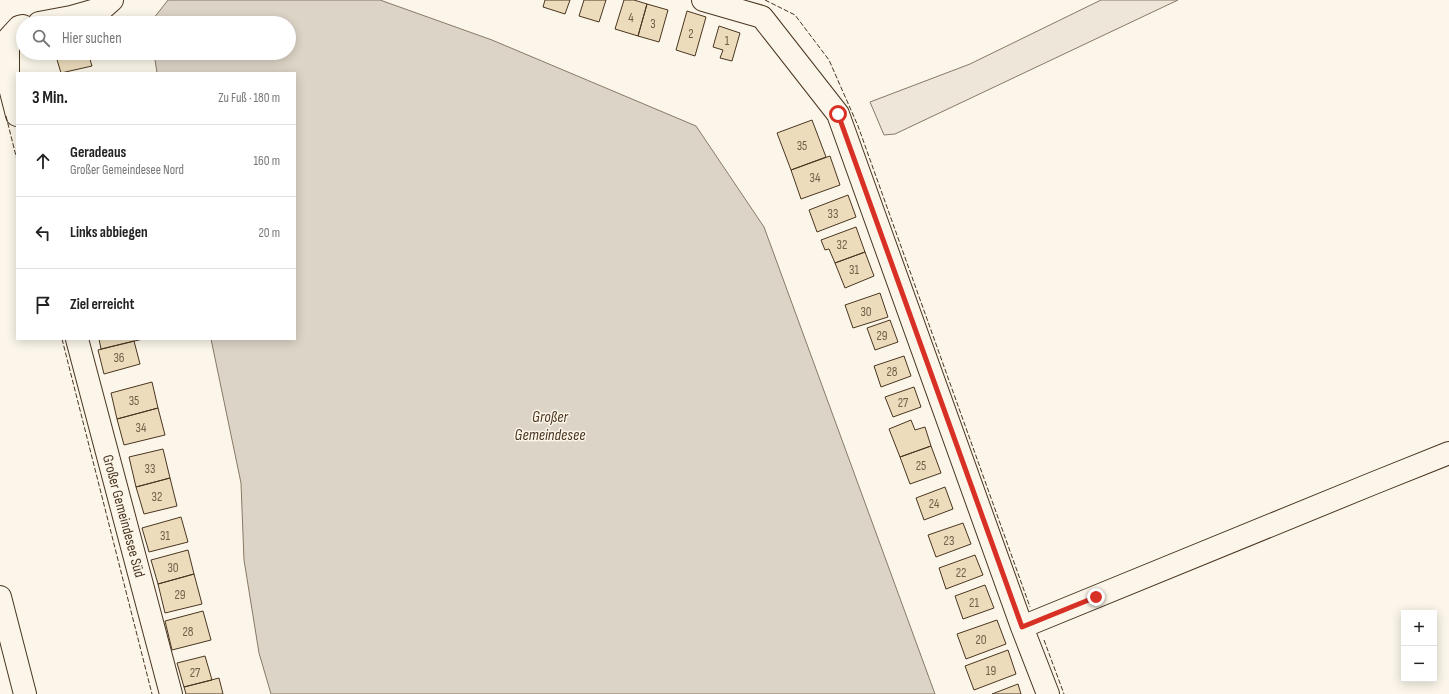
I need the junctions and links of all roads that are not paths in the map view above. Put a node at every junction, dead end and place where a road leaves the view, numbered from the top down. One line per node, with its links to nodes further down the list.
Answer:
1 (703, 0): 9 (street)
2 (108, 4): 3 (street)
3 (74, 16)
4 (16, 30): 5 (street)
5 (16, 111)
6 (77, 340): 11 (street, Großer Gemeindesee Süd)
7 (1449, 453): 9 (street)
8 (0, 597): 10 (street)
9 (1022, 627): 12 (street)
10 (25, 694)
11 (172, 694)
12 (1048, 694)

